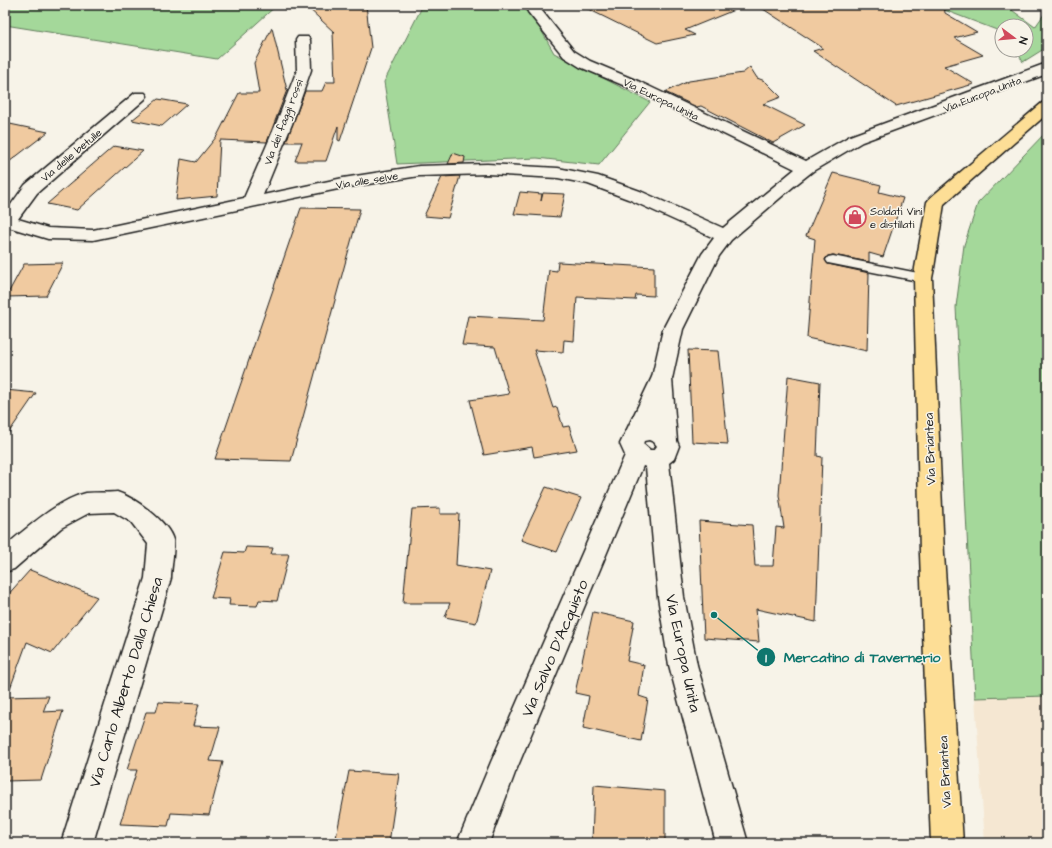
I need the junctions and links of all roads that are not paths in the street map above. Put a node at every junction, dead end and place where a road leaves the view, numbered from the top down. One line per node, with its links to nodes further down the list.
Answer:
1 (533, 9): 6 (street, Via Europa Unita)
2 (303, 40): 7 (street, Via dei faggi rossi)
3 (1047, 67): 6 (street, Via Europa Unita)
4 (140, 96): 8 (street, Via delle betulle)
5 (1047, 106): 11 (main road, Via Briantea)
6 (807, 168): 9 (street, Via Europa Unita)
7 (251, 202): 8 (street, Via alle selve); 9 (street, Via alle selve)
8 (7, 220)
9 (725, 236): 12 (street, Via Europa Unita)
10 (833, 260): 11 (lane)
11 (923, 278): 18 (main road, Via Briantea)
12 (662, 377): 13 (street, Via Europa Unita); 13 (street, Via Europa Unita)
13 (649, 447): 16 (street, Via Salvo D'Acquisto); 17 (street, Via Europa Unita)
14 (5, 561): 15 (street, Via Carlo Alberto Dalla Chiesa)
15 (77, 843)
16 (473, 843)
17 (732, 843)
18 (947, 843)

